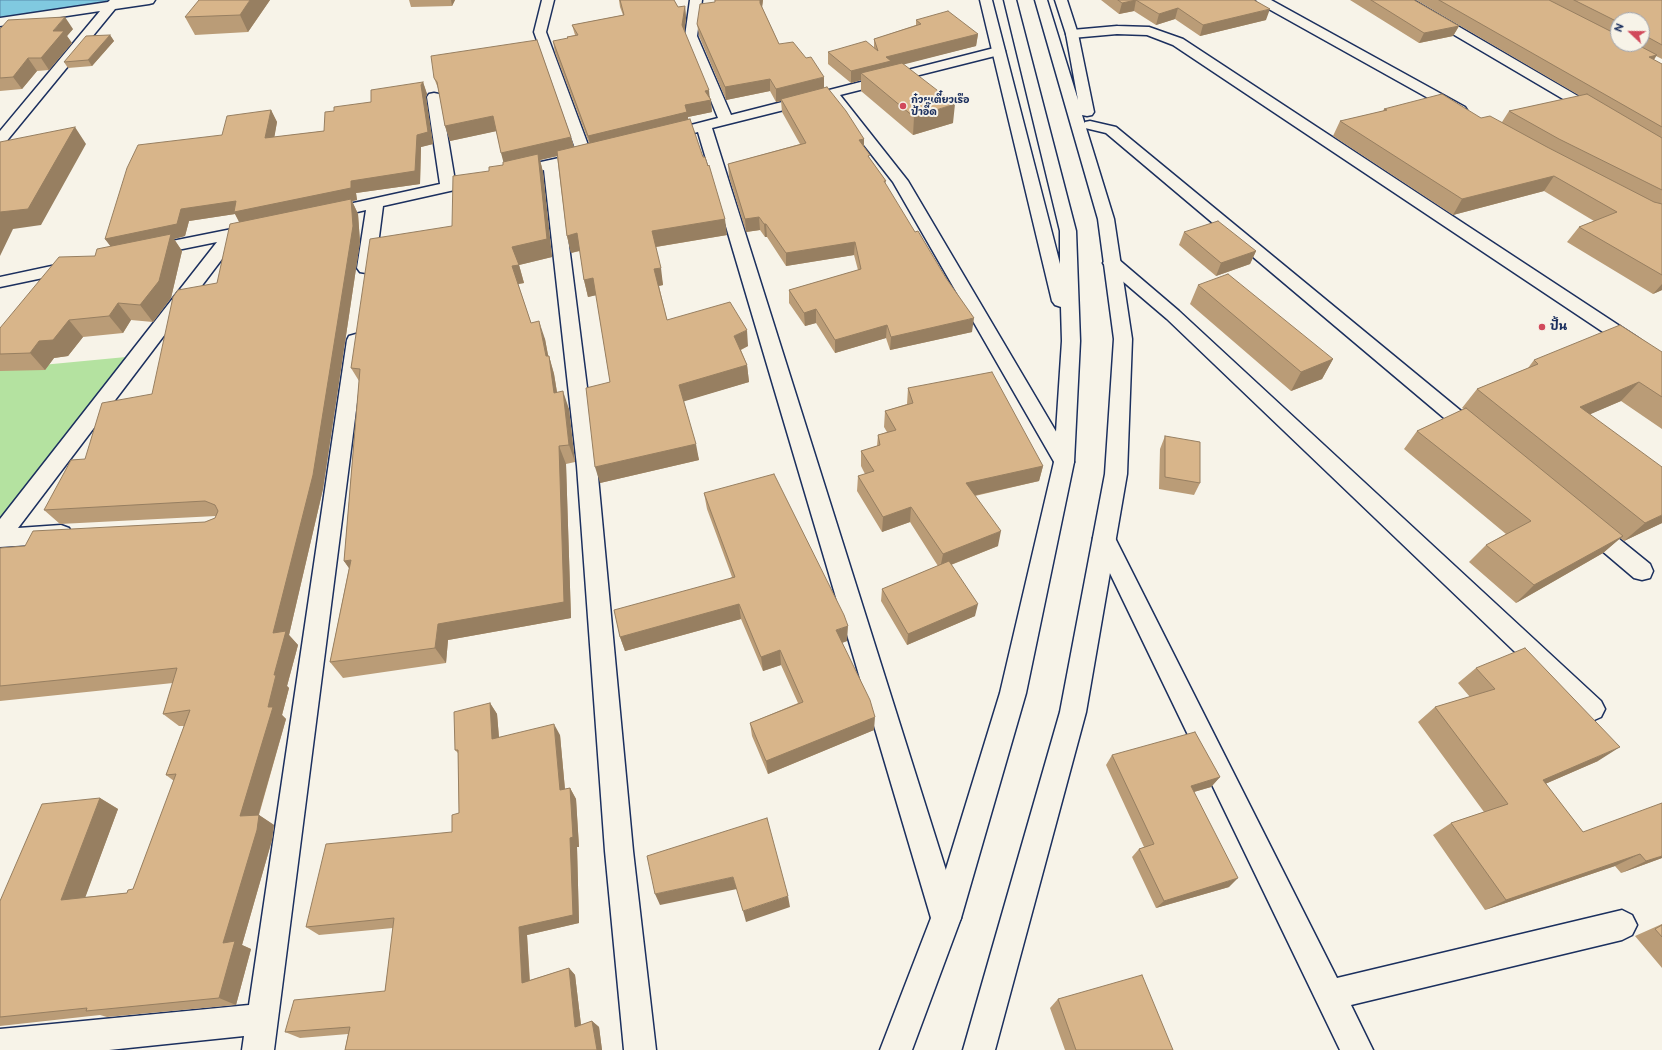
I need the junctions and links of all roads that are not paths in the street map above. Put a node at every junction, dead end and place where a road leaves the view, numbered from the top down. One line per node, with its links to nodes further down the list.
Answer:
1 (149, 0): 10 (street)
2 (548, 0): 24 (street)
3 (696, 0): 17 (street)
4 (986, 0): 13 (street)
5 (1010, 0): 40 (street)
6 (1041, 0): 29 (street)
7 (1061, 0): 12 (street)
8 (1262, 0): 16 (street)
9 (1404, 0): 18 (street)
10 (113, 3): 11 (street); 22 (street)
11 (0, 22)
12 (1072, 34): 19 (street); 41 (street)
13 (998, 51): 14 (street); 40 (street)
14 (831, 93): 17 (street); 43 (street)
15 (434, 97): 26 (street)
16 (1474, 118)
17 (726, 120): 20 (street)
18 (1608, 120)
19 (1090, 125): 29 (street); 42 (street)
20 (704, 126): 21 (street); 50 (street)
21 (652, 139)
22 (0, 140)
23 (600, 153): 24 (street)
24 (585, 156): 25 (street)
25 (551, 164): 26 (street); 57 (street)
26 (448, 187): 27 (street)
27 (375, 204): 28 (street); 38 (street)
28 (314, 217)
29 (1106, 219): 33 (street)
30 (269, 226): 31 (street)
31 (232, 234): 32 (street); 46 (street)
32 (133, 254)
33 (1112, 263): 47 (street); 49 (street)
34 (87, 264): 35 (street)
35 (64, 269): 36 (street); 37 (street)
36 (0, 282)
37 (51, 287)
38 (363, 291)
39 (360, 315): 53 (street)
40 (1071, 341): 43 (street)
41 (1662, 364)
42 (1489, 444)
43 (1064, 462): 50 (street)
44 (1574, 515): 48 (street)
45 (78, 533): 46 (street)
46 (0, 536)
47 (1104, 538): 52 (street); 54 (street)
48 (1642, 571)
49 (1592, 709)
50 (946, 918): 58 (street)
51 (1622, 925): 52 (street)
52 (1329, 995): 59 (street)
53 (262, 1019): 55 (street); 56 (street)
54 (983, 1045)
55 (0, 1046)
56 (258, 1050)
57 (640, 1050)
58 (896, 1050)
59 (1357, 1050)

